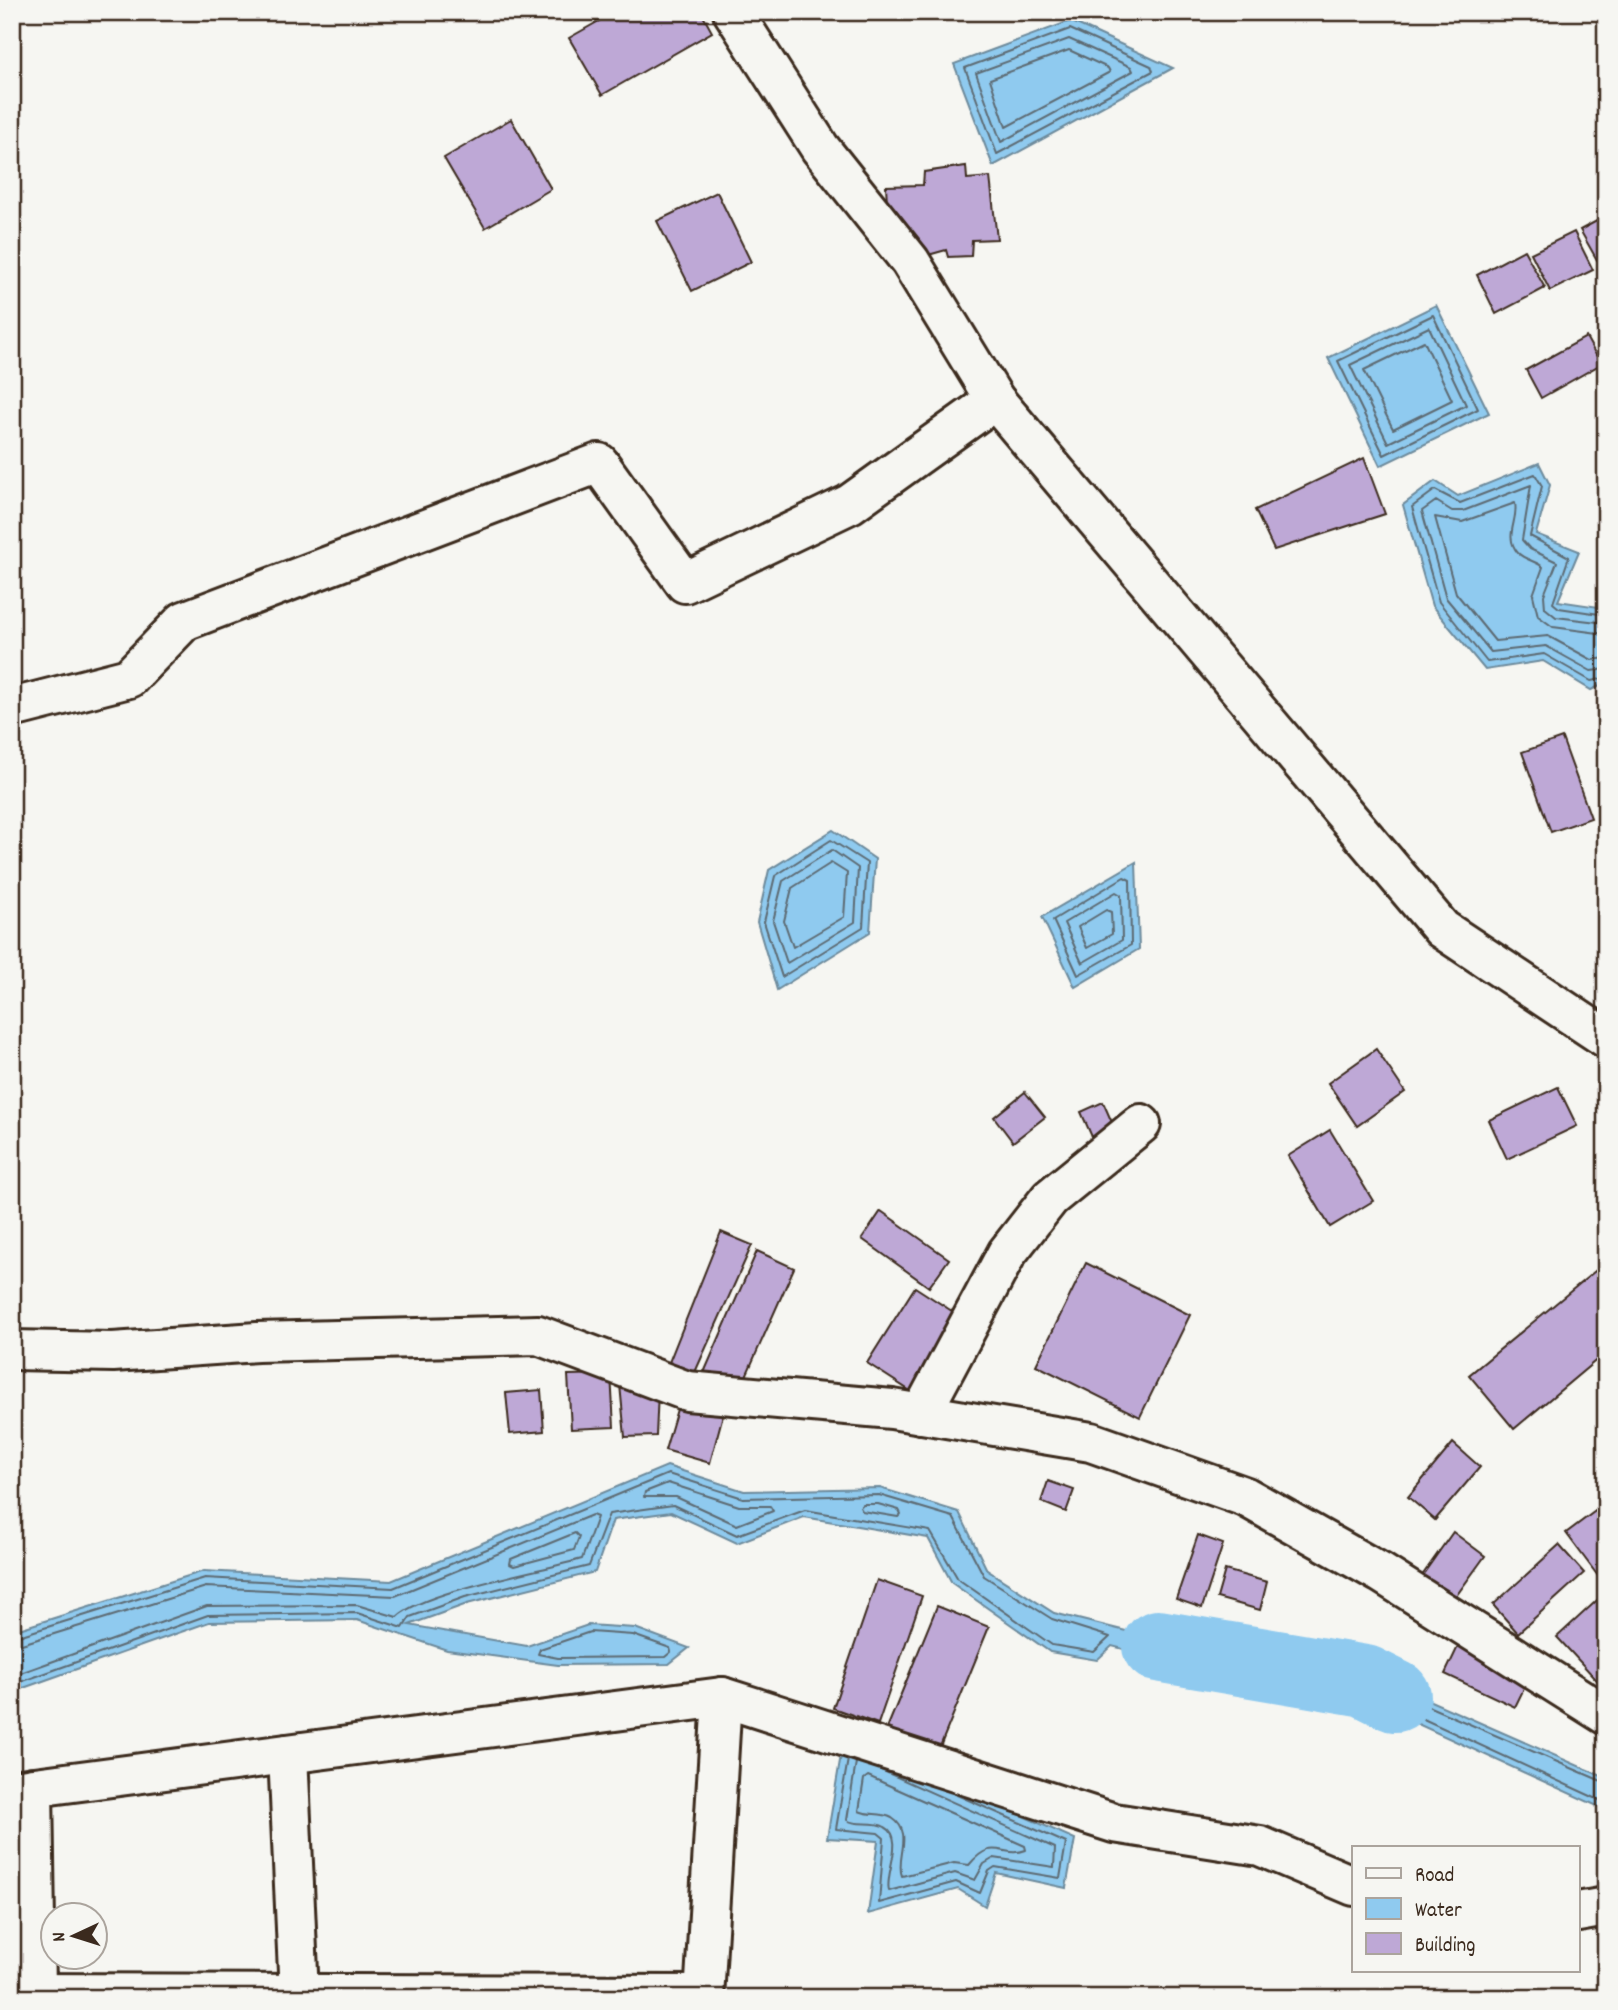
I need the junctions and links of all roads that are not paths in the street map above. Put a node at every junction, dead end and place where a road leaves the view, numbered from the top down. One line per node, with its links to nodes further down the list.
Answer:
1 (733, 12): 2 (street)
2 (995, 400): 3 (street); 4 (street)
3 (12, 708)
4 (1606, 1038)
5 (1141, 1124): 7 (street)
6 (12, 1350): 7 (street)
7 (921, 1414): 9 (street)
8 (722, 1698): 10 (street); 12 (street); 17 (street)
9 (1606, 1715)
10 (288, 1754): 11 (street); 16 (street)
11 (23, 1788): 15 (street)
12 (1352, 1885)
13 (1606, 1907): 14 (street)
14 (1580, 1912)
15 (24, 1993): 16 (street)
16 (299, 1994): 17 (street)
17 (704, 1996)

